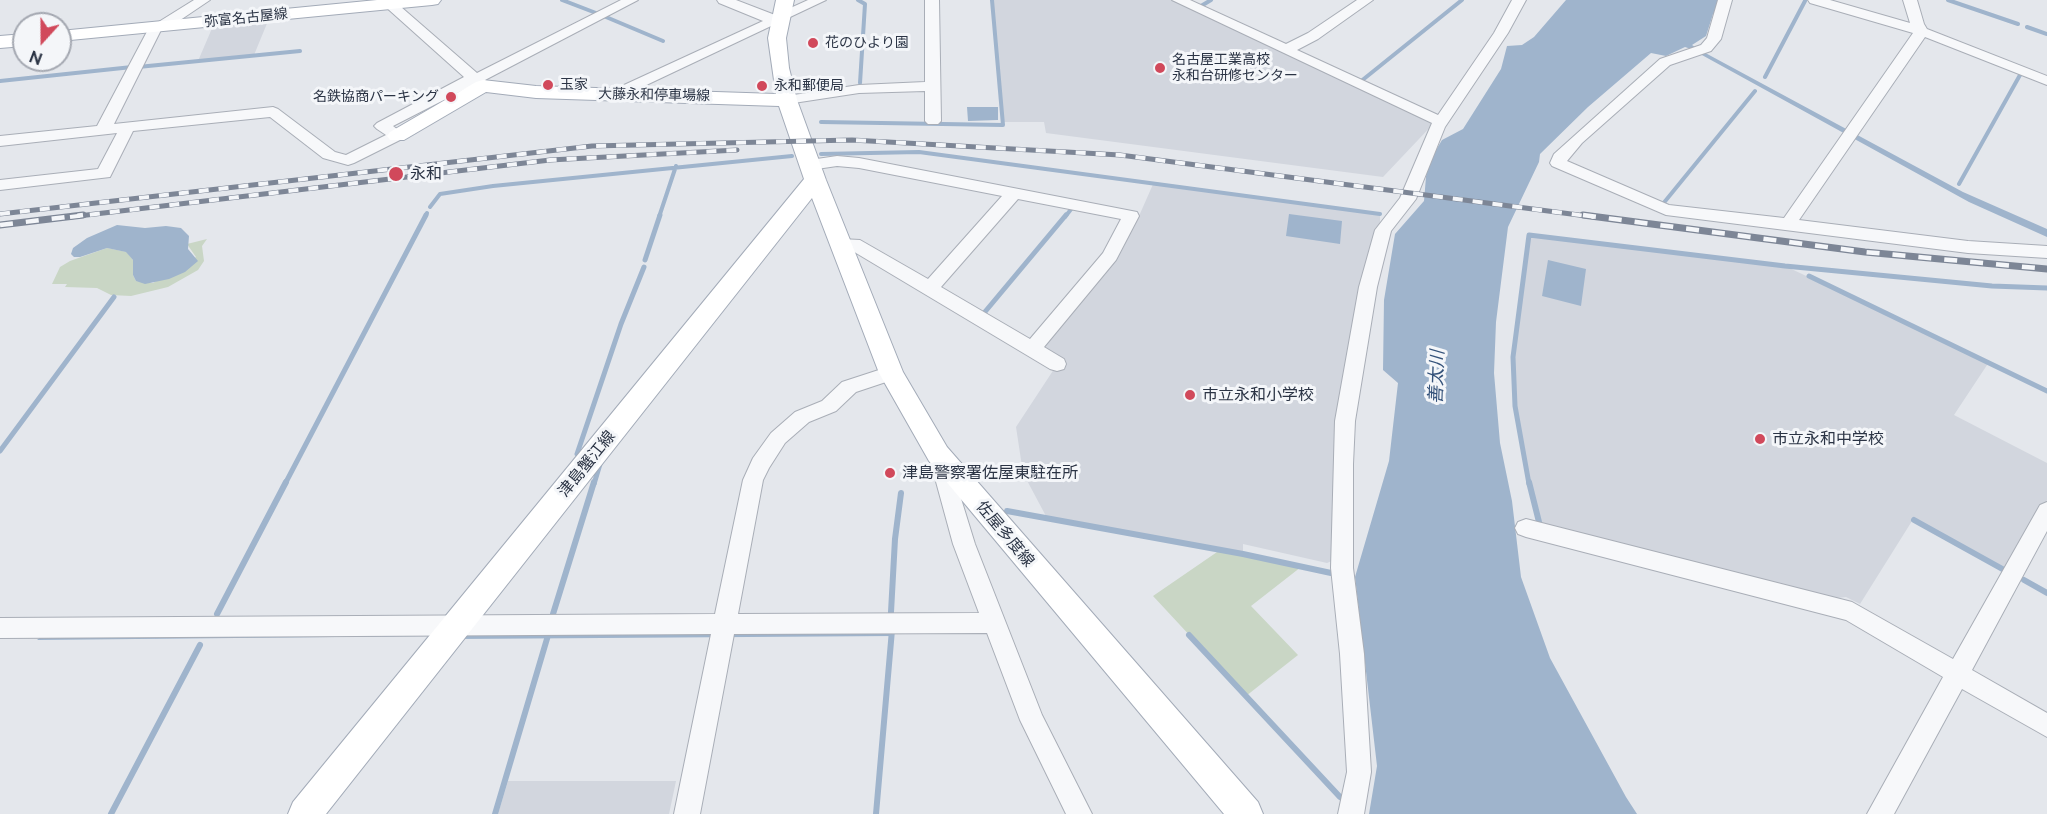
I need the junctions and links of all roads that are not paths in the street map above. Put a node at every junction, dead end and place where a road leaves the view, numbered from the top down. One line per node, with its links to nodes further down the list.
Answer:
1 (203, 0): 15 (street)
2 (432, 0): 13 (main road, 弥富名古屋線)
3 (631, 0): 19 (street)
4 (723, 0): 14 (street)
5 (819, 0): 14 (street)
6 (932, 0): 21 (street)
7 (1179, 0): 18 (street)
8 (1366, 0): 18 (street)
9 (1519, 0): 25 (street)
10 (1725, 0): 33 (street)
11 (1815, 0): 16 (street)
12 (1910, 0): 16 (street)
13 (389, 2): 15 (main road, 弥富名古屋線); 19 (street)
14 (779, 13): 22 (street); 23 (main road)
15 (159, 27): 17 (main road, 弥富名古屋線); 27 (street)
16 (1922, 31): 20 (street); 33 (street)
17 (72, 35)
18 (1288, 50): 25 (street)
19 (478, 81): 22 (main road, 大藤永和停車場線); 28 (main road)
20 (2047, 81)
21 (933, 86): 23 (street); 24 (street)
22 (616, 94): 23 (main road, 大藤永和停車場線)
23 (788, 100): 30 (main road)
24 (933, 121)
25 (1441, 122): 53 (street)
26 (128, 127): 27 (street); 28 (street); 31 (street)
27 (103, 130): 29 (street)
28 (397, 136)
29 (0, 141)
30 (813, 172): 32 (street); 34 (main road, 佐屋多度線); 44 (main road, 津島蟹江線)
31 (0, 185)
32 (1013, 194): 36 (street); 37 (street)
33 (1788, 224): 35 (street)
34 (841, 245): 36 (street); 39 (main road, 佐屋多度線)
35 (2047, 252)
36 (930, 288): 37 (street)
37 (1032, 349): 38 (street)
38 (1057, 364)
39 (891, 373): 40 (main road, 佐屋多度線); 46 (street)
40 (938, 454): 43 (street); 52 (main road, 佐屋多度線)
41 (2047, 511): 47 (street)
42 (1526, 528): 47 (street)
43 (995, 623): 46 (street); 51 (street)
44 (457, 624): 45 (street); 46 (street); 49 (main road, 津島蟹江線)
45 (0, 628)
46 (724, 631): 50 (street)
47 (1959, 673): 48 (street); 54 (street)
48 (2047, 726)
49 (305, 814)
50 (687, 814)
51 (1079, 814)
52 (1246, 814)
53 (1351, 814)
54 (1880, 814)

